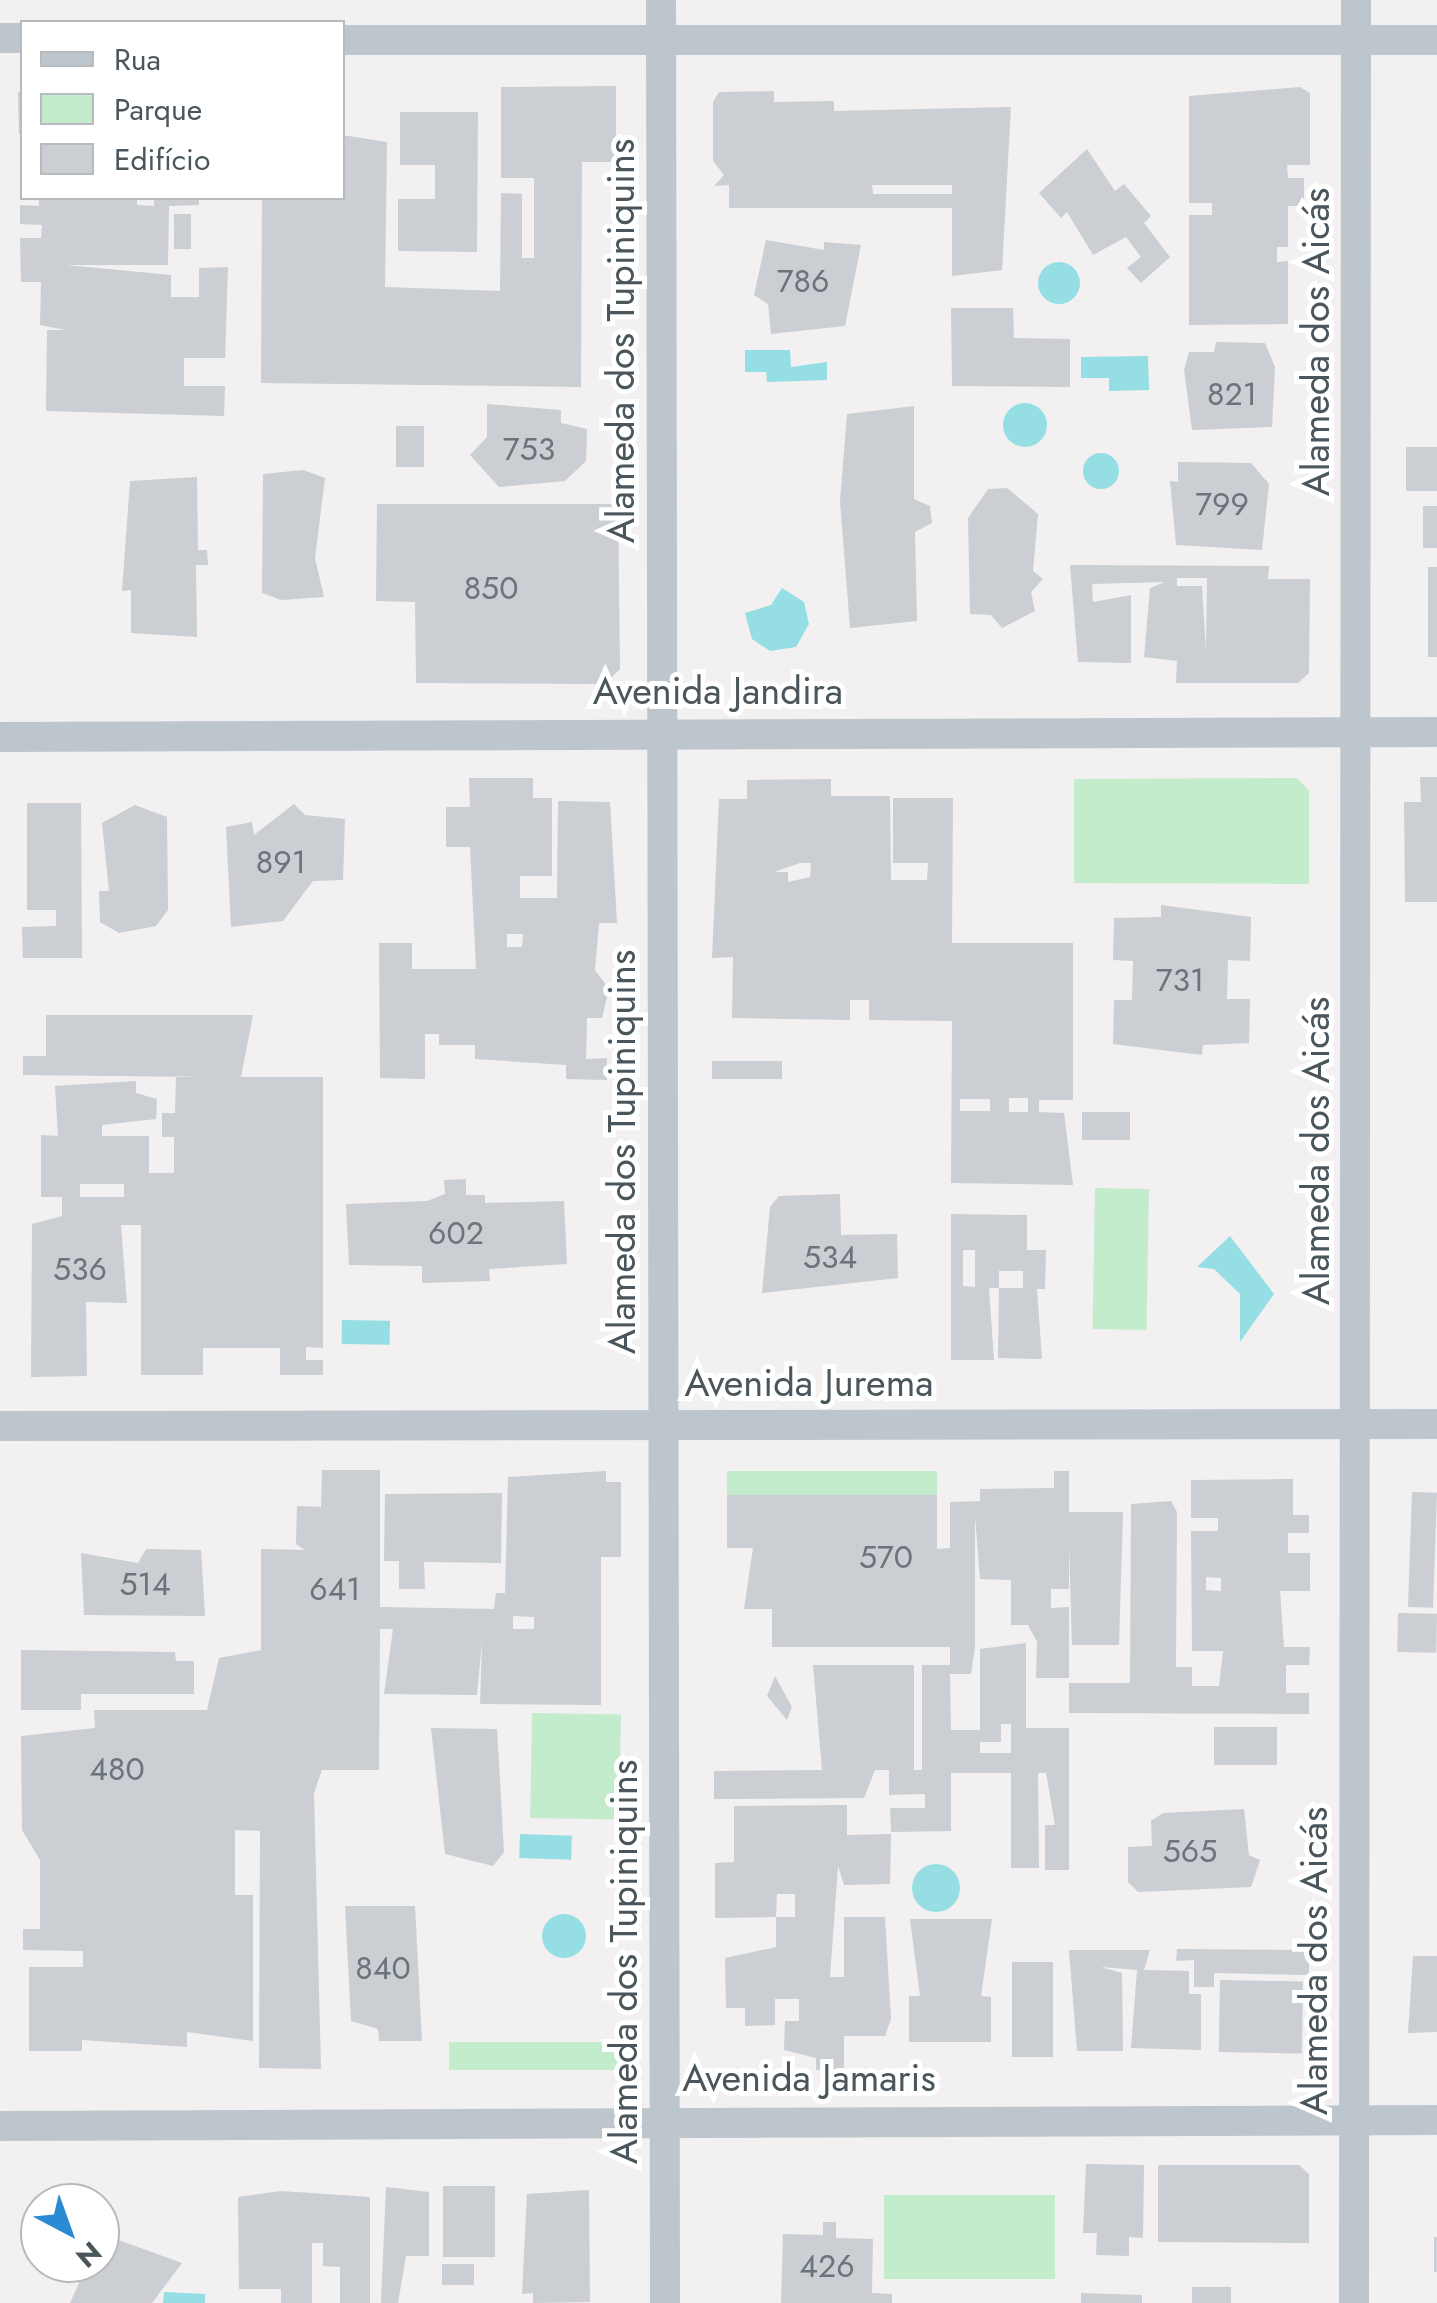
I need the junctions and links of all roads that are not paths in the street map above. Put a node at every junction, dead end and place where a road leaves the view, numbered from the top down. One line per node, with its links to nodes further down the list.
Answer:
1 (661, 0): 6 (street, Alameda dos Tupiniquins)
2 (1356, 0): 4 (street, Alameda dos Aicás)
3 (345, 40): 6 (street)
4 (1356, 40): 5 (street); 6 (street); 8 (street, Alameda dos Aicás)
5 (1437, 40)
6 (661, 41): 7 (street, Alameda dos Tupiniquins)
7 (660, 730): 8 (street, Avenida Jandira); 10 (street, Avenida Jandira); 11 (street, Alameda dos Tupiniquins)
8 (1356, 732): 9 (street, Avenida Jandira); 12 (street, Alameda dos Aicás)
9 (1437, 732)
10 (0, 737)
11 (664, 1423): 12 (street, Avenida Jurema); 14 (street, Avenida Jurema); 15 (street, Alameda dos Tupiniquins)
12 (1356, 1424): 13 (street, Avenida Jurema); 16 (street, Alameda dos Aicás)
13 (1437, 1424)
14 (0, 1426)
15 (664, 2118): 16 (street, Avenida Jamaris); 18 (street, Avenida Jamaris); 19 (street, Alameda dos Tupiniquins)
16 (1353, 2120): 17 (street, Avenida Jamaris); 20 (street, Alameda dos Aicás)
17 (1437, 2120)
18 (0, 2126)
19 (664, 2303)
20 (1354, 2303)

